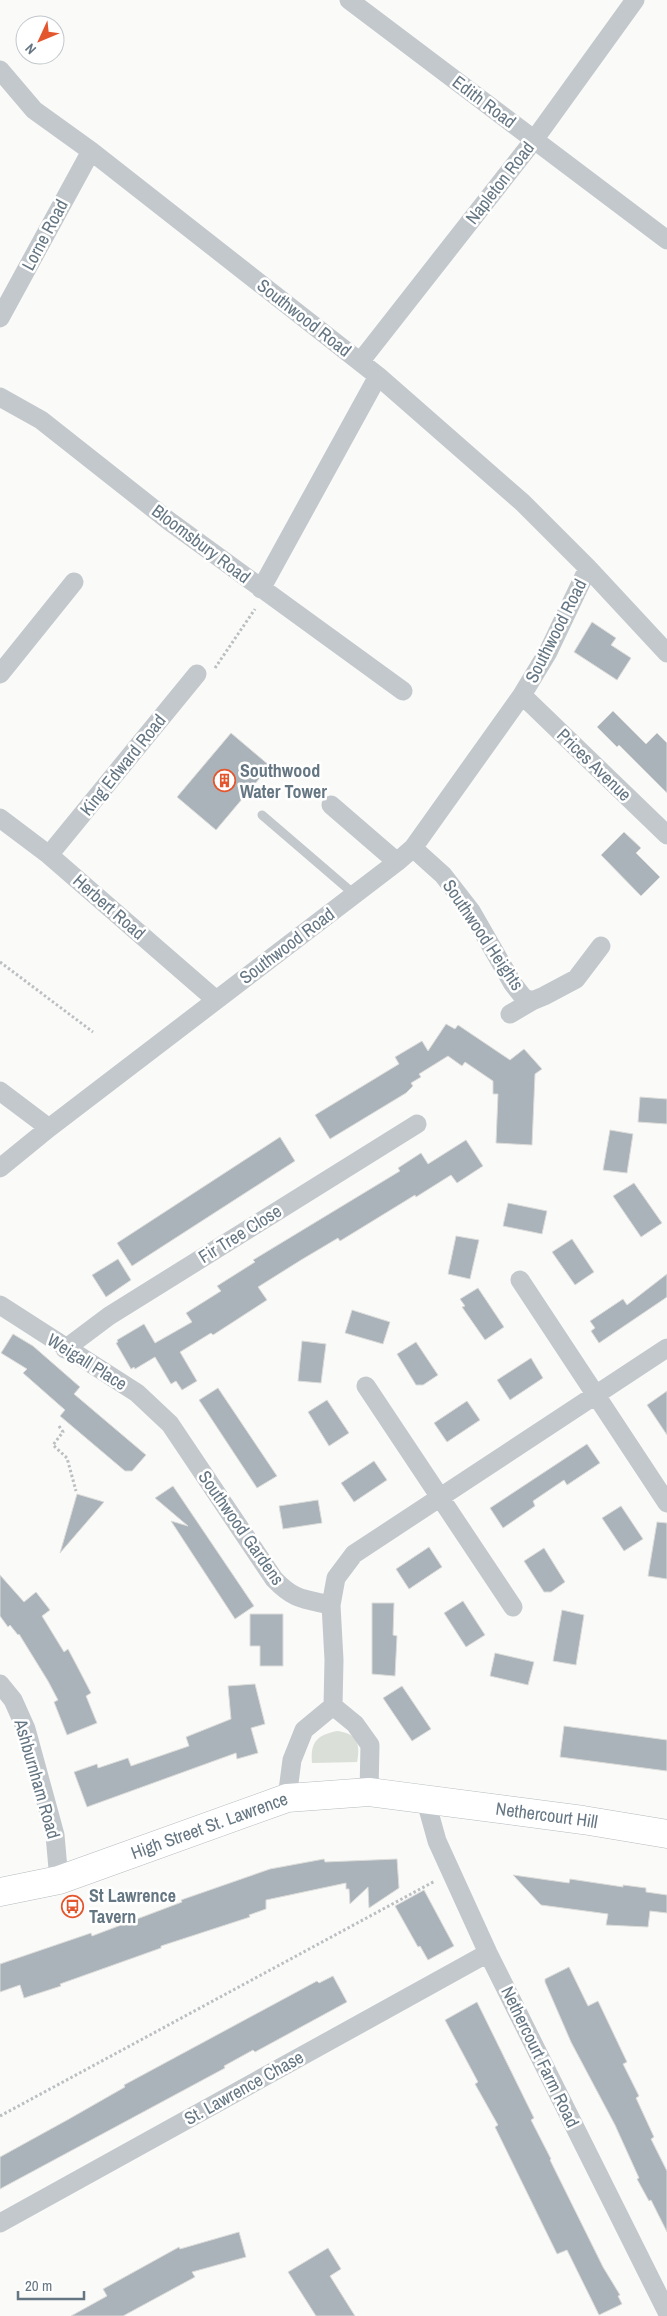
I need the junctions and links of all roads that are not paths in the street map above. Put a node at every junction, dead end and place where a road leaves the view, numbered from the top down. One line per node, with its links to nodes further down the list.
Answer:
1 (349, 0): 4 (street, Edith Road)
2 (635, 0): 4 (street, Napleton Road)
3 (0, 70): 5 (street, Southwood Road)
4 (534, 140): 6 (street, Edith Road); 8 (street, Napleton Road)
5 (91, 151): 7 (street, Lorne Road); 8 (street, Southwood Road)
6 (667, 240)
7 (0, 318)
8 (360, 362): 9 (street, Southwood Road)
9 (378, 376): 11 (street, Southwood Road); 13 (street)
10 (0, 397): 13 (street, Bloomsbury Road)
11 (588, 568): 14 (street); 18 (street, Southwood Road)
12 (74, 582): 15 (street)
13 (264, 590): 17 (street, Bloomsbury Road)
14 (667, 654)
15 (0, 674)
16 (198, 674): 24 (street, King Edward Road)
17 (403, 691)
18 (522, 695): 22 (street, Prices Avenue); 23 (street, Southwood Road)
19 (331, 805): 25 (street)
20 (262, 815): 26 (lane)
21 (0, 818): 24 (street, Herbert Road)
22 (667, 835)
23 (412, 848): 25 (street, Southwood Road); 29 (street, Southwood Heights)
24 (49, 855): 28 (street, Herbert Road)
25 (397, 862): 26 (street, Southwood Road)
26 (354, 894): 28 (street, Southwood Road)
27 (601, 946): 29 (street, Southwood Heights)
28 (216, 1000): 33 (street, Southwood Road)
29 (532, 1000): 30 (street, Southwood Heights)
30 (510, 1014)
31 (0, 1091): 33 (street)
32 (416, 1124): 38 (street, Fir Tree Close)
33 (49, 1128): 34 (street, Southwood Road)
34 (0, 1168)
35 (520, 1280): 40 (street)
36 (0, 1305): 38 (street, Weigall Place)
37 (667, 1348): 40 (street)
38 (65, 1349): 41 (street, Weigall Place)
39 (366, 1386): 42 (street)
40 (596, 1395): 42 (street); 43 (street)
41 (170, 1424): 44 (street, Southwood Gardens)
42 (440, 1497): 44 (street); 45 (street)
43 (667, 1503)
44 (331, 1605): 47 (street)
45 (513, 1607)
46 (0, 1684): 52 (street, Ashburnham Road)
47 (334, 1706): 48 (street); 49 (street)
48 (369, 1792): 49 (main road, High Street St. Lawrence); 50 (main road, High Street St. Lawrence)
49 (287, 1798): 52 (main road, High Street St. Lawrence)
50 (425, 1798): 51 (main road, Nethercourt Hill); 54 (street, Nethercourt Farm Road)
51 (667, 1834)
52 (60, 1880): 53 (main road, High Street St. Lawrence)
53 (0, 1892)
54 (488, 1953): 55 (street, St. Lawrence Chase); 56 (street, Nethercourt Farm Road)
55 (0, 2223)
56 (667, 2312)

